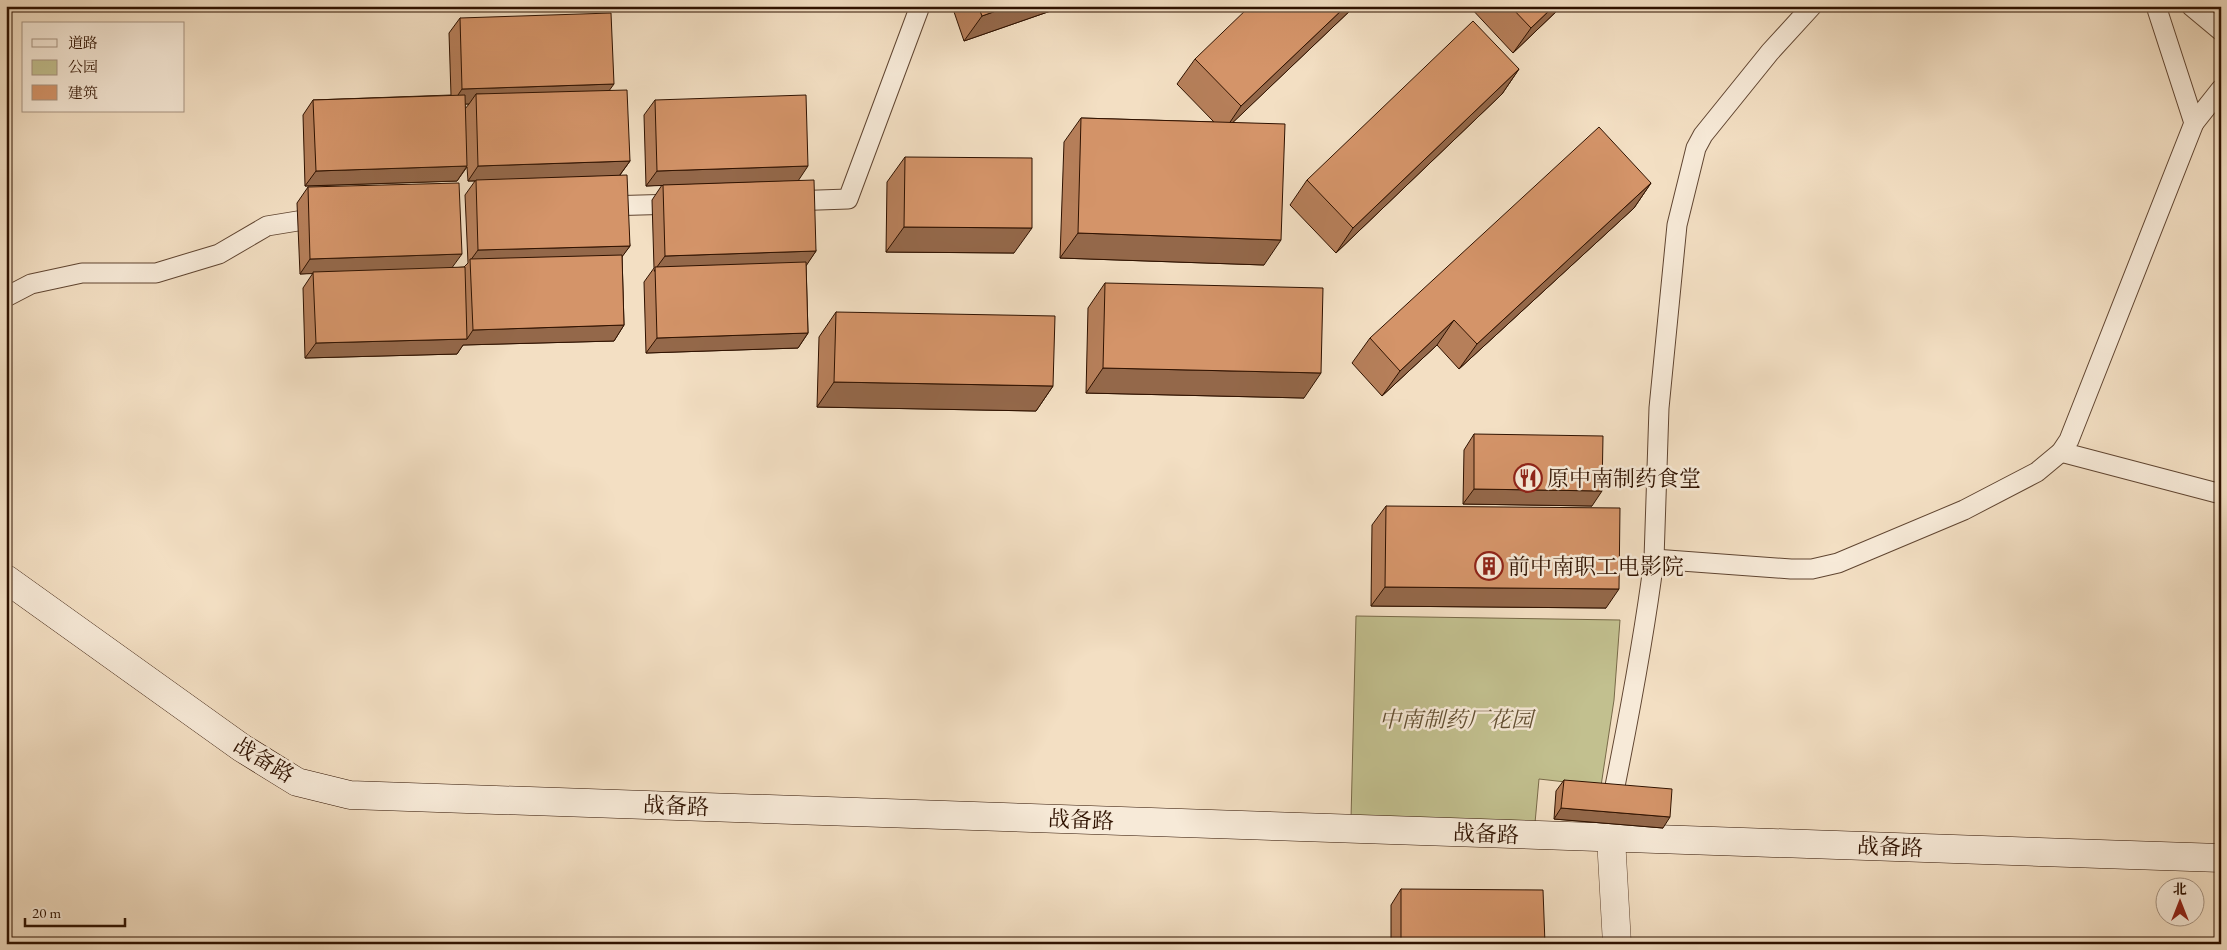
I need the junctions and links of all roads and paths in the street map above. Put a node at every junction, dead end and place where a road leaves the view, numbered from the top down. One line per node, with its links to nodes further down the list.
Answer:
1 (920, 6): 8 (lane)
2 (1812, 6): 15 (lane)
3 (2156, 6): 7 (lane)
4 (2191, 6): 5 (lane)
5 (2221, 31)
6 (2221, 89): 7 (lane)
7 (2194, 123): 13 (lane)
8 (768, 202)
9 (698, 203): 10 (lane)
10 (588, 206)
11 (340, 214): 12 (lane)
12 (6, 296)
13 (2061, 452): 14 (lane); 15 (lane)
14 (2221, 494)
15 (1654, 559): 17 (lane)
16 (6, 579): 18 (street, 战备路)
17 (1613, 796)
18 (1611, 831): 19 (street, 战备路); 20 (street)
19 (2221, 858)
20 (1617, 944)

